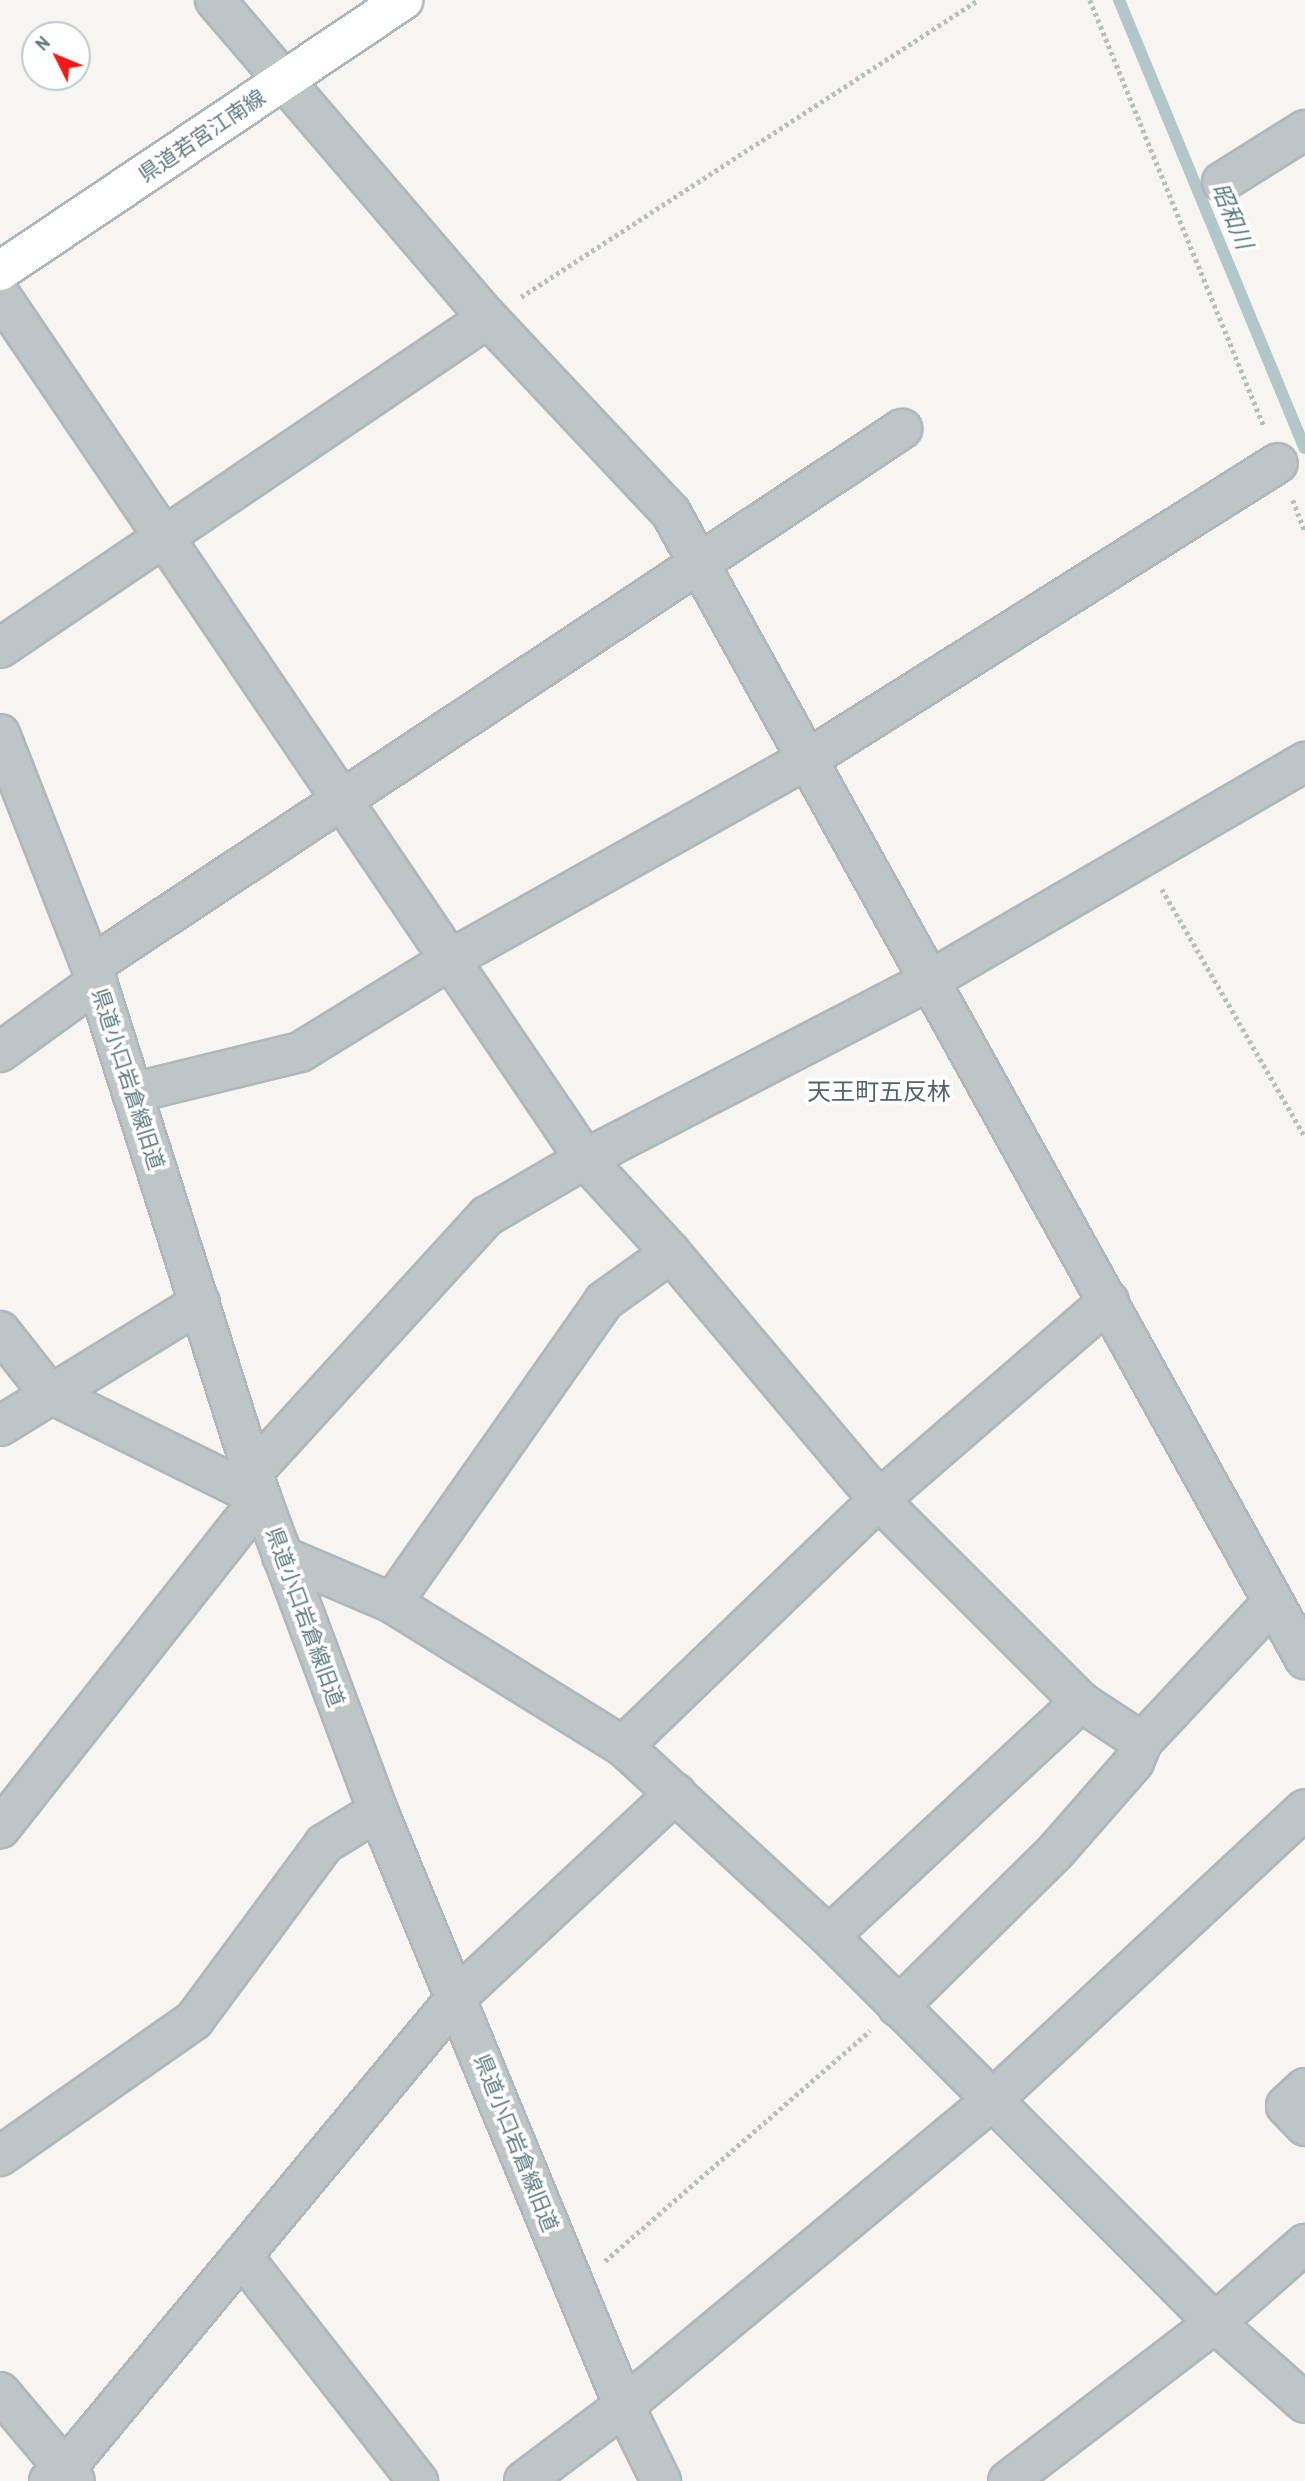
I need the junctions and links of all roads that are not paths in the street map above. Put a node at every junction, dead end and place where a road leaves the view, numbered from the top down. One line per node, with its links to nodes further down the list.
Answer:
1 (215, 0): 3 (street)
2 (404, 0): 3 (main road, 県道若宮江南線)
3 (283, 82): 6 (main road, 県道若宮江南線); 8 (street)
4 (1305, 130): 5 (street)
5 (1222, 182)
6 (0, 271)
7 (0, 295): 11 (street)
8 (488, 318): 11 (street); 12 (street)
9 (902, 429): 12 (street)
10 (1279, 463): 15 (street)
11 (166, 536): 13 (street); 17 (street)
12 (699, 563): 15 (street); 17 (street)
13 (0, 648)
14 (0, 734): 19 (street, 県道小口岩倉線旧道)
15 (808, 759): 18 (street); 20 (street)
16 (1305, 762): 20 (street)
17 (343, 799): 18 (street); 19 (street)
18 (451, 959): 22 (street); 23 (street)
19 (94, 974): 21 (street); 22 (street, 県道小口岩倉線旧道)
20 (932, 979): 23 (street); 25 (street)
21 (0, 1052)
22 (132, 1093): 26 (street, 県道小口岩倉線旧道)
23 (585, 1159): 24 (street); 30 (street)
24 (671, 1253): 31 (street); 34 (street)
25 (1110, 1301): 31 (street); 33 (street)
26 (200, 1303): 28 (street); 30 (street, 県道小口岩倉線旧道)
27 (0, 1331): 28 (street)
28 (49, 1393): 29 (street); 30 (street)
29 (0, 1426)
30 (257, 1485): 32 (street, 県道小口岩倉線旧道); 42 (street)
31 (878, 1500): 36 (street); 38 (street)
32 (282, 1556): 34 (street); 41 (street, 県道小口岩倉線旧道)
33 (1272, 1603): 35 (street); 37 (street)
34 (392, 1604): 38 (street)
35 (1305, 1659)
36 (1081, 1702): 37 (street); 43 (street)
37 (1142, 1742): 45 (street)
38 (622, 1746): 39 (street)
39 (676, 1793): 43 (street); 44 (street)
40 (1305, 1809): 47 (street)
41 (378, 1811): 44 (street, 県道小口岩倉線旧道); 49 (street)
42 (0, 1828)
43 (829, 1936): 45 (street)
44 (457, 1997): 51 (street); 55 (street, 県道小口岩倉線旧道)
45 (898, 2007): 47 (street)
46 (1305, 2088): 48 (street)
47 (990, 2102): 52 (street); 55 (street)
48 (1305, 2126)
49 (0, 2156)
50 (1305, 2244): 52 (street)
51 (243, 2256): 56 (street); 57 (street)
52 (1215, 2323): 53 (street); 60 (street)
53 (1300, 2389)
54 (0, 2392): 56 (street)
55 (624, 2406): 58 (street); 59 (street, 県道小口岩倉線旧道)
56 (63, 2477)
57 (418, 2481)
58 (524, 2481)
59 (661, 2481)
60 (1008, 2481)

